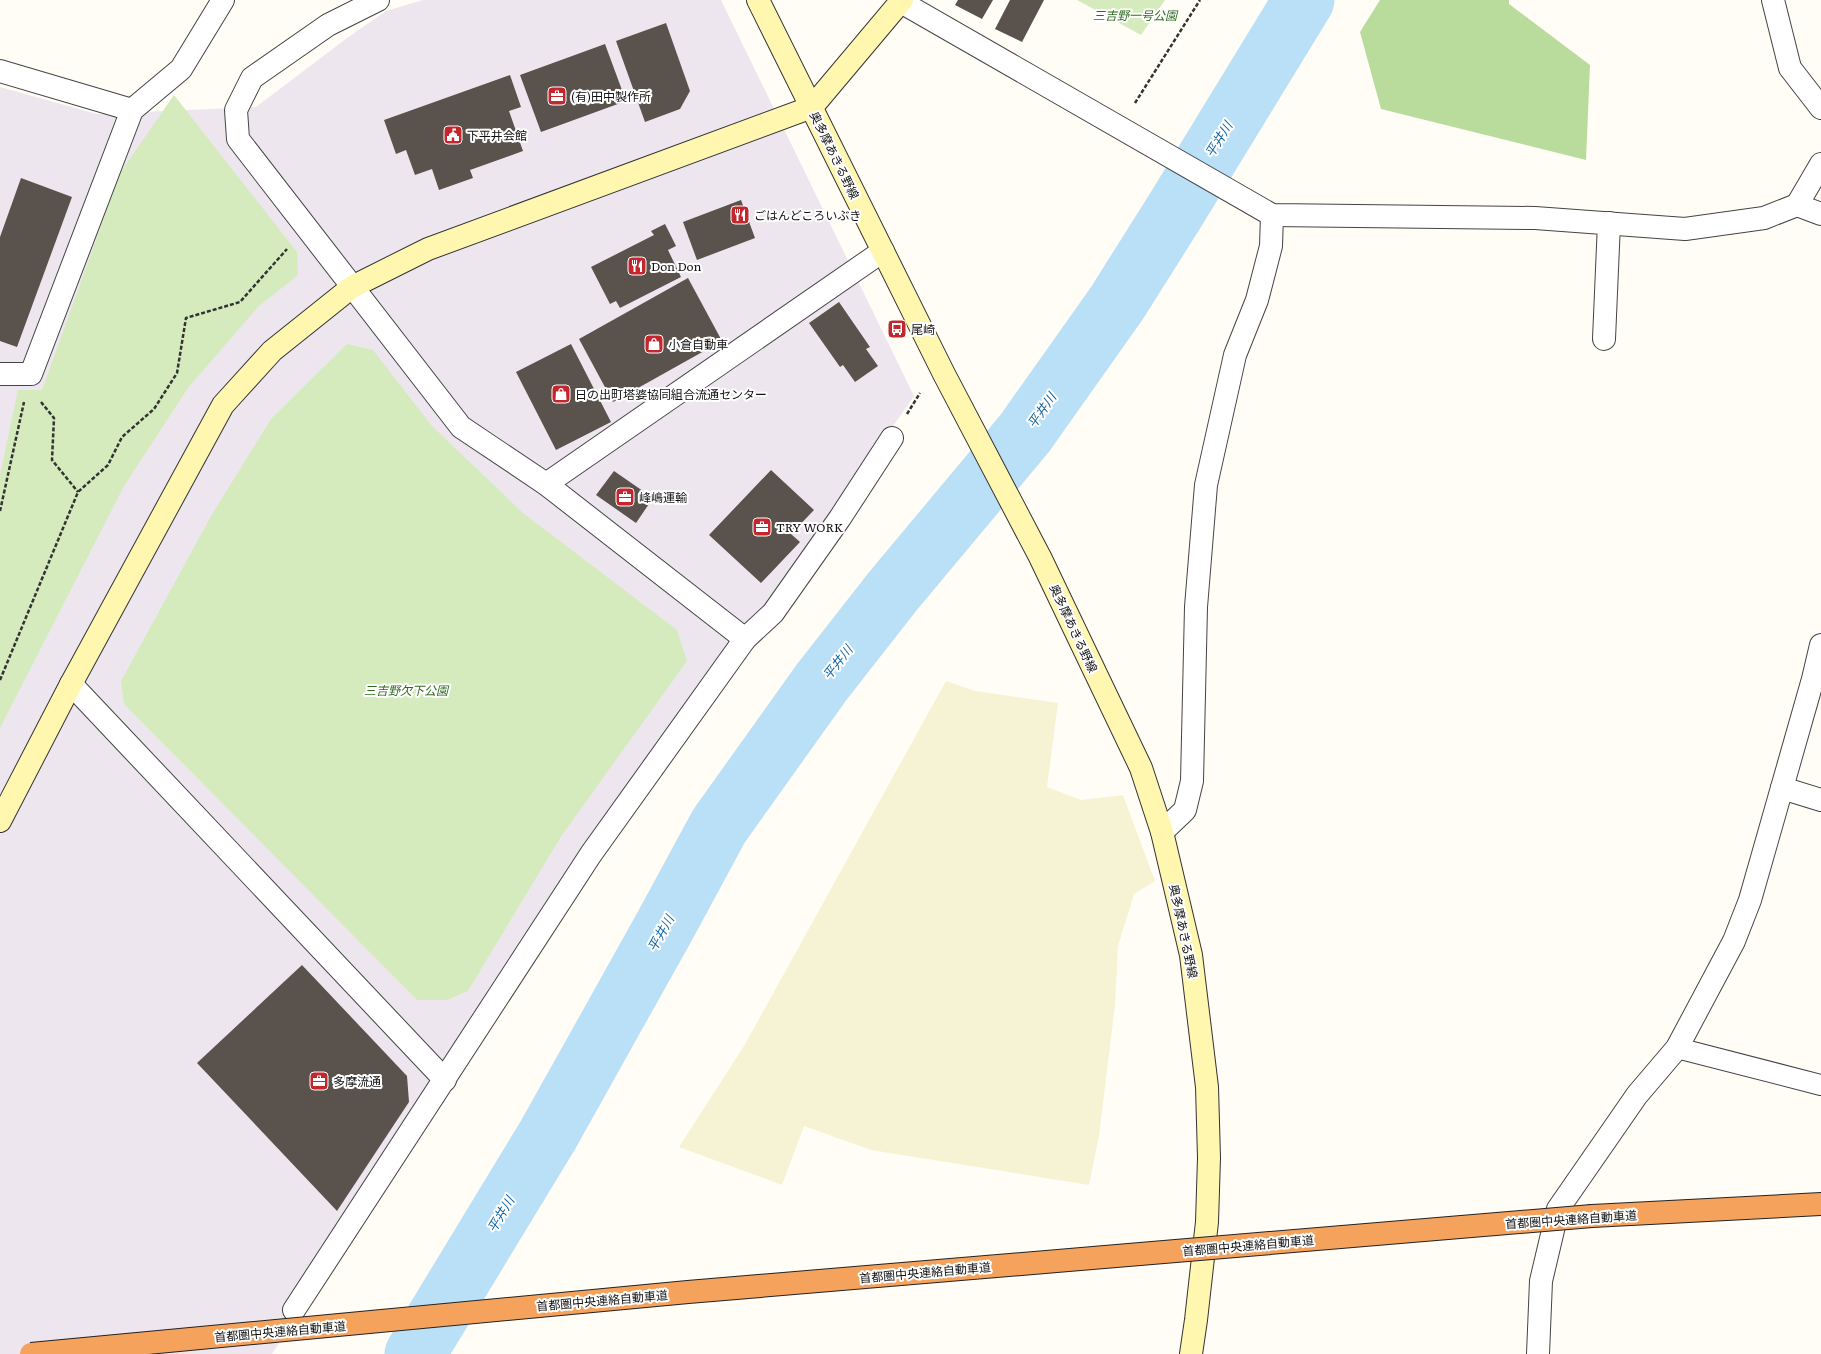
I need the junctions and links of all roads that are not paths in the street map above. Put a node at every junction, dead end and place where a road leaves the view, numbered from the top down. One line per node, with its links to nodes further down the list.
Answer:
1 (223, 0): 9 (street)
2 (378, 0): 16 (street)
3 (758, 0): 7 (main road, 奥多摩あきる野線)
4 (1773, 0): 8 (street)
5 (900, 1): 7 (main road); 12 (street)
6 (0, 71): 9 (street)
7 (812, 107): 15 (main road, 奥多摩あきる野線); 16 (main road)
8 (1821, 108)
9 (132, 110): 18 (street)
10 (1821, 164): 11 (street)
11 (1797, 204): 13 (street); 14 (street)
12 (1266, 212): 14 (street); 27 (street)
13 (1821, 214)
14 (1609, 223): 17 (street)
15 (883, 251): 20 (street); 27 (main road, 奥多摩あきる野線)
16 (352, 287): 20 (street); 23 (main road)
17 (1604, 339)
18 (0, 374)
19 (892, 438): 21 (street)
20 (546, 484): 21 (street)
21 (745, 639): 29 (street)
22 (1821, 645): 24 (street)
23 (71, 684): 26 (main road); 29 (street)
24 (1782, 788): 25 (street); 28 (street)
25 (1821, 800)
26 (0, 821)
27 (1162, 832): 34 (main road, 奥多摩あきる野線)
28 (1677, 1048): 30 (lane); 35 (street)
29 (445, 1080): 32 (street)
30 (1821, 1085)
31 (1821, 1204): 33 (highway, 首都圏中央連絡自動車道, bridge)
32 (294, 1310)
33 (31, 1354)
34 (1191, 1354)
35 (1538, 1354)

